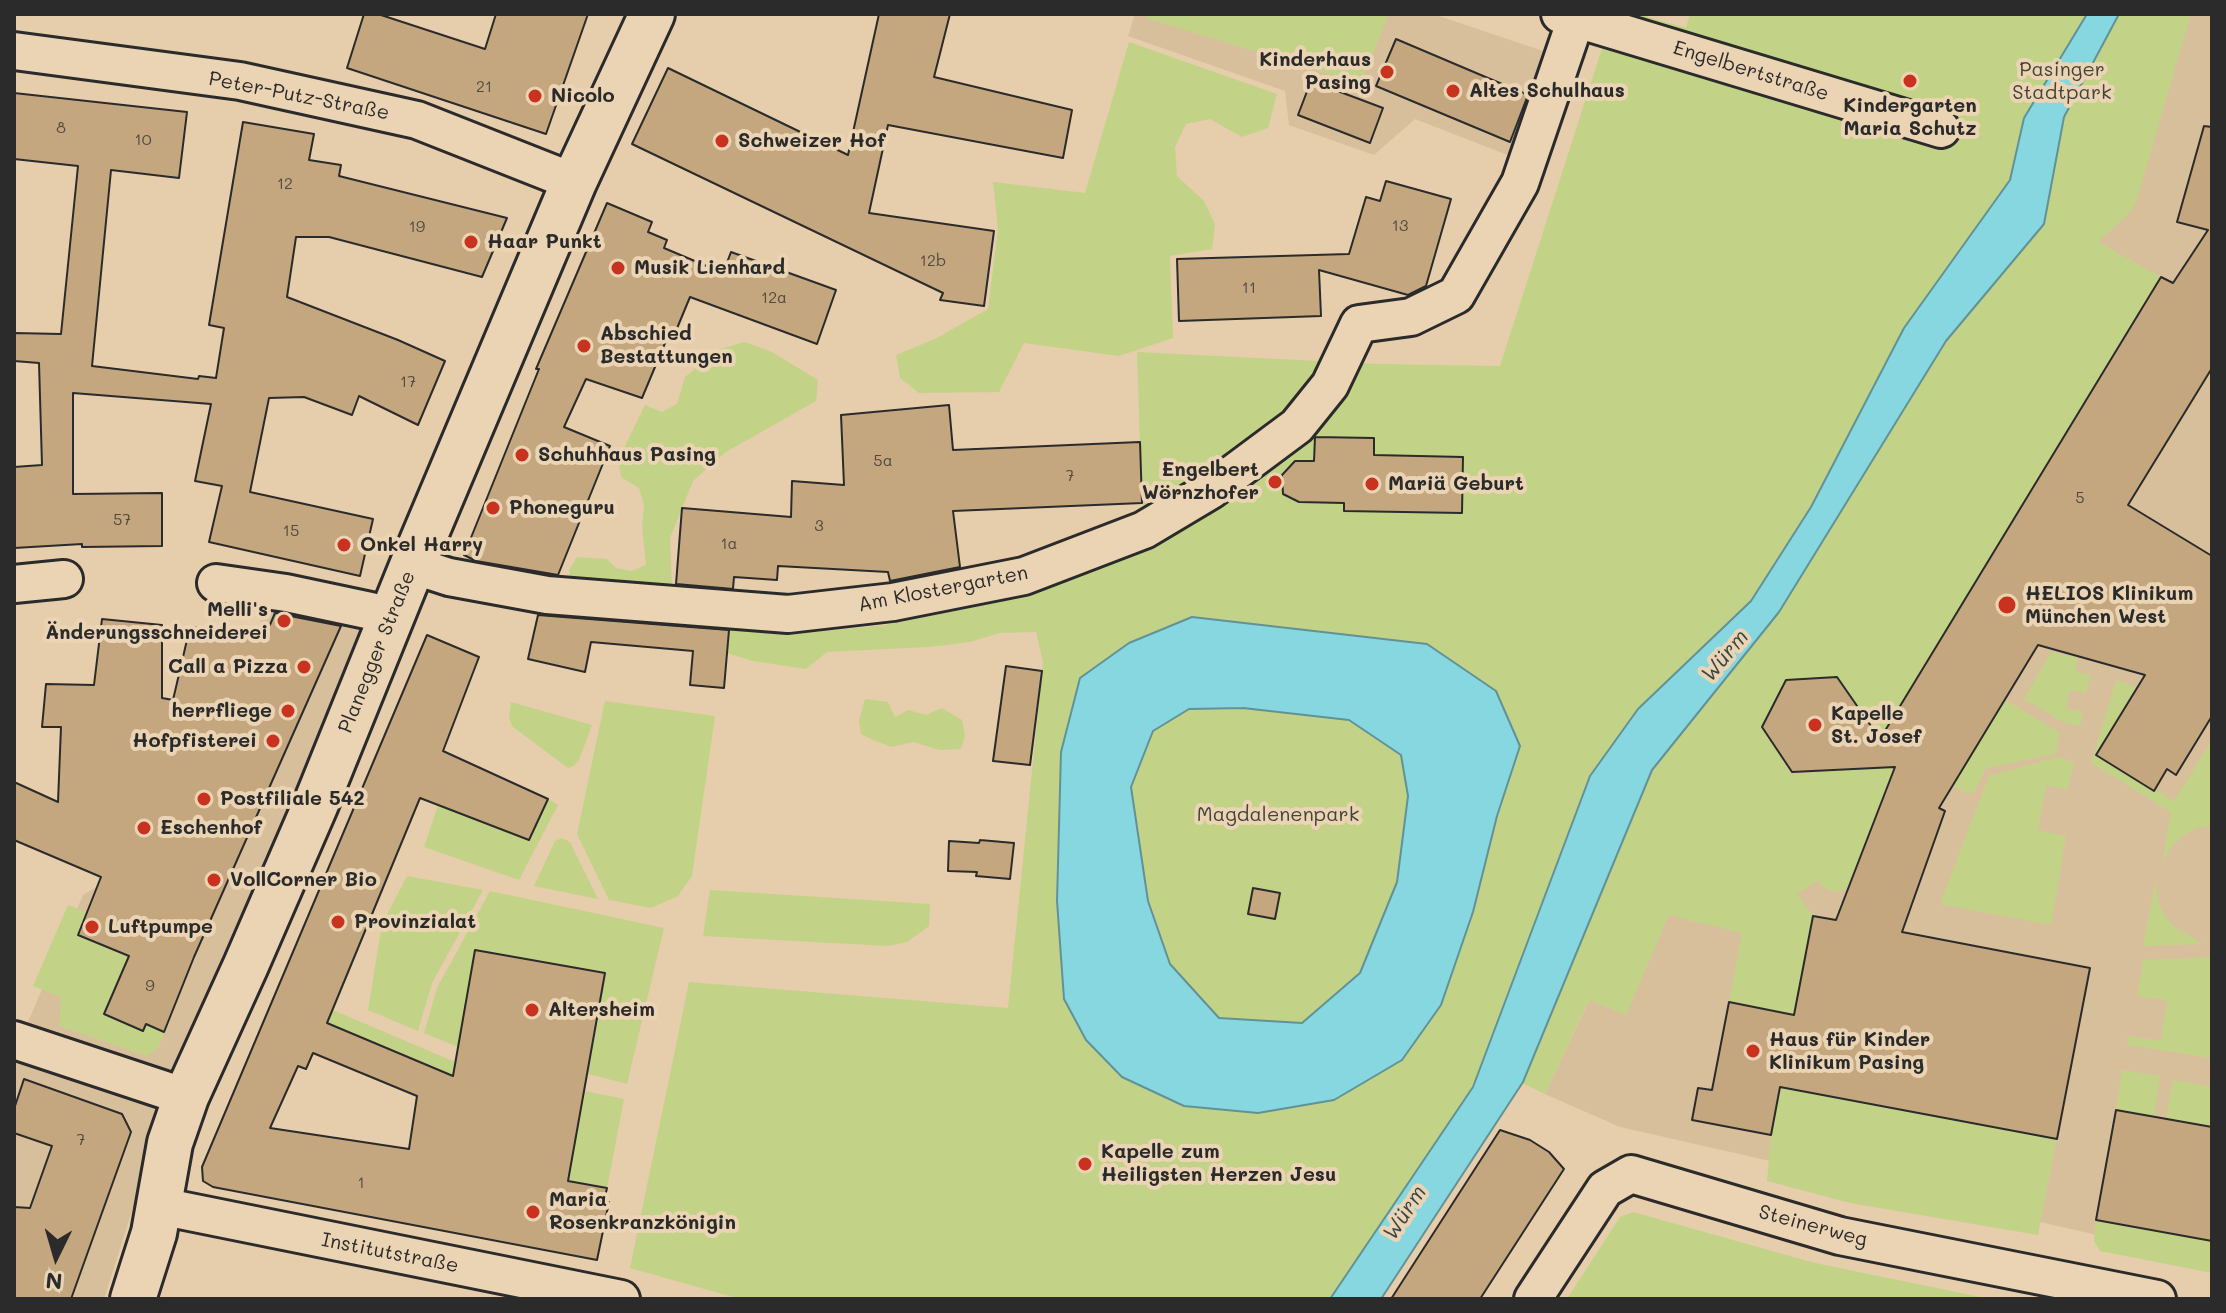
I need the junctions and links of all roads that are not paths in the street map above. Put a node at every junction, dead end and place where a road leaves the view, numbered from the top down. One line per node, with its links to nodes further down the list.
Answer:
1 (652, 14): 5 (main road, Planegger Straße)
2 (1568, 16): 4 (street, Engelbertstraße); 6 (street, Am Klostergarten)
3 (14, 51): 5 (street, Peter-Putz-Straße)
4 (1941, 129)
5 (574, 182): 6 (main road, Planegger Straße)
6 (412, 565): 10 (main road, Planegger Straße)
7 (64, 579): 9 (street)
8 (216, 583): 10 (street)
9 (14, 584)
10 (389, 623): 12 (main road, Planegger Straße)
11 (14, 1040): 12 (street)
12 (186, 1097): 13 (main road, Planegger Straße)
13 (160, 1206): 15 (main road, Planegger Straße); 16 (street, Institutstraße)
14 (2063, 1290): 17 (street, Steinerweg); 18 (street, Steinerweg)
15 (133, 1299)
16 (621, 1299)
17 (1533, 1299)
18 (2157, 1299)

